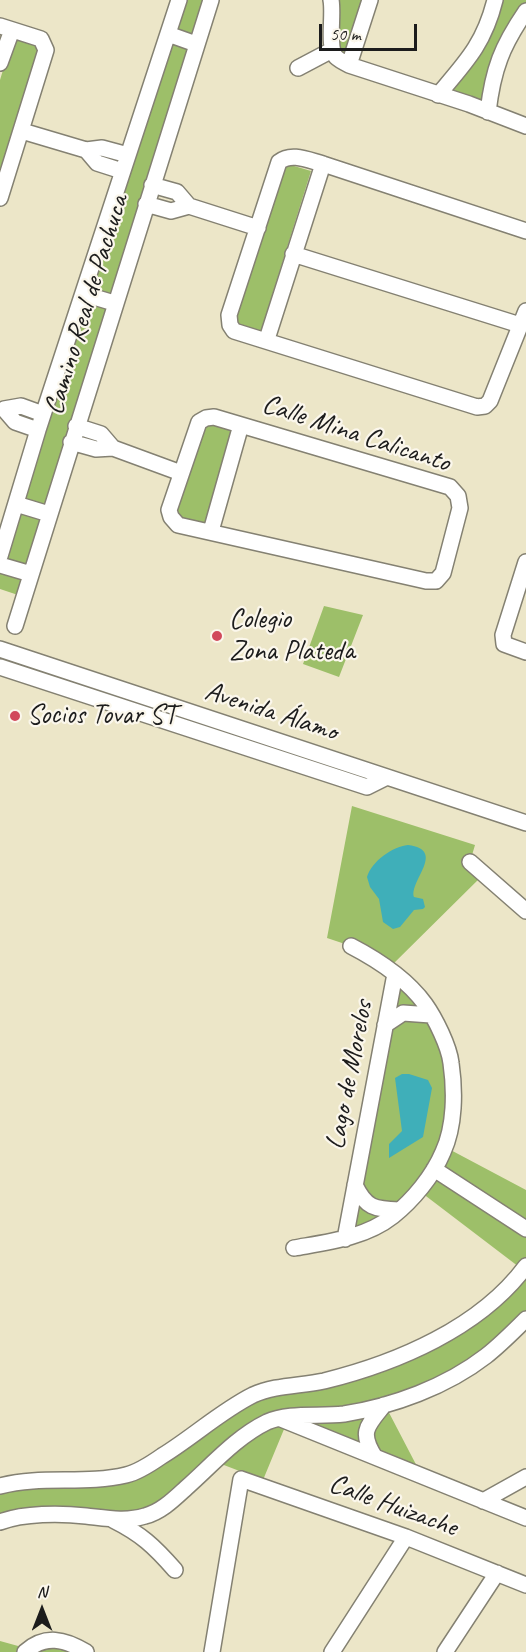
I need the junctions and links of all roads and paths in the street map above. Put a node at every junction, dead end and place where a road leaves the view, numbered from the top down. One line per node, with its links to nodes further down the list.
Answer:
1 (179, 0): 8 (street, Camino Real de Pachuca)
2 (210, 0): 9 (street, Camino Real de Pachuca)
3 (331, 0): 10 (street)
4 (370, 0): 12 (street)
5 (495, 0): 14 (street)
6 (526, 11): 15 (street)
7 (6, 28): 11 (street); 17 (street)
8 (168, 34): 9 (street); 19 (street, Camino Real de Pachuca)
9 (196, 44): 22 (street, Camino Real de Pachuca)
10 (332, 50): 12 (street); 13 (street)
11 (0, 63)
12 (349, 65): 14 (street)
13 (298, 68)
14 (438, 95): 15 (street)
15 (488, 112): 16 (street)
16 (526, 126)
17 (22, 130): 18 (street); 23 (street)
18 (86, 150): 19 (street); 21 (street)
19 (128, 155): 21 (street, Camino Real de Pachuca)
20 (322, 164): 26 (street); 27 (street); 28 (street)
21 (122, 171): 29 (street, Camino Real de Pachuca)
22 (152, 185): 24 (street, Camino Real de Pachuca); 25 (street)
23 (0, 198)
24 (146, 204): 25 (street); 30 (street, Camino Real de Pachuca)
25 (189, 206): 26 (street)
26 (258, 228): 32 (street)
27 (526, 231)
28 (293, 254): 31 (street); 32 (street)
29 (84, 294): 30 (street); 34 (street, Camino Real de Pachuca)
30 (114, 303): 36 (street, Camino Real de Pachuca)
31 (523, 318): 32 (street)
32 (267, 339)
33 (2, 408): 34 (street); 37 (street)
34 (43, 414): 37 (street, Camino Real de Pachuca)
35 (241, 425): 40 (street, Calle Mina Calicanto); 43 (street, Calle Mina Calicanto); 43 (street, Calle Mina Calicanto)
36 (76, 426): 38 (street, Camino Real de Pachuca); 39 (street)
37 (38, 430): 41 (street, Camino Real de Pachuca)
38 (71, 442): 39 (street); 42 (street, Camino Real de Pachuca)
39 (113, 448): 40 (street)
40 (181, 472): 43 (street, Calle Mina Calicanto)
41 (16, 504): 42 (street); 44 (street, Camino Real de Pachuca)
42 (49, 514): 47 (street, Camino Real de Pachuca)
43 (211, 531)
44 (0, 556)
45 (526, 562): 50 (street)
46 (0, 565): 47 (street)
47 (31, 574): 48 (street, Camino Real de Pachuca)
48 (15, 626)
49 (0, 649): 52 (street, Avenida Álamo)
50 (526, 652)
51 (0, 666): 52 (street)
52 (387, 777): 53 (street, Avenida Álamo)
53 (526, 823)
54 (470, 862): 55 (street)
55 (526, 911)
56 (351, 946): 57 (street, Lago de Morelos)
57 (395, 974): 58 (street, Lago de Morelos); 59 (street, Lago de Morelos)
58 (431, 1016): 59 (street); 60 (street, Lago de Morelos)
59 (385, 1024): 61 (street, Lago de Morelos)
60 (434, 1169): 62 (street, Lago de Morelos); 63 (street)
61 (355, 1185): 62 (street, Lago de Morelos); 64 (street, Lago de Morelos)
62 (399, 1210): 64 (street, Lago de Morelos)
63 (526, 1229)
64 (345, 1239): 65 (street, Lago de Morelos)
65 (294, 1248)
66 (526, 1266): 72 (street)
67 (526, 1319): 68 (street)
68 (385, 1405): 69 (street); 70 (street)
69 (281, 1419): 70 (street); 74 (street)
70 (375, 1457): 73 (street)
71 (526, 1476): 73 (street)
72 (0, 1486)
73 (483, 1501): 75 (street)
74 (110, 1518): 76 (street); 78 (street)
75 (526, 1518)
76 (0, 1522)
77 (406, 1537): 79 (street, Calle Huizache); 83 (street, Calle Huizache); 84 (street)
78 (175, 1570)
79 (497, 1573): 80 (street, Calle Huizache); 85 (street)
80 (526, 1585)
81 (25, 1652): 82 (street)
82 (86, 1652)
83 (212, 1652)
84 (332, 1652)
85 (445, 1652)

